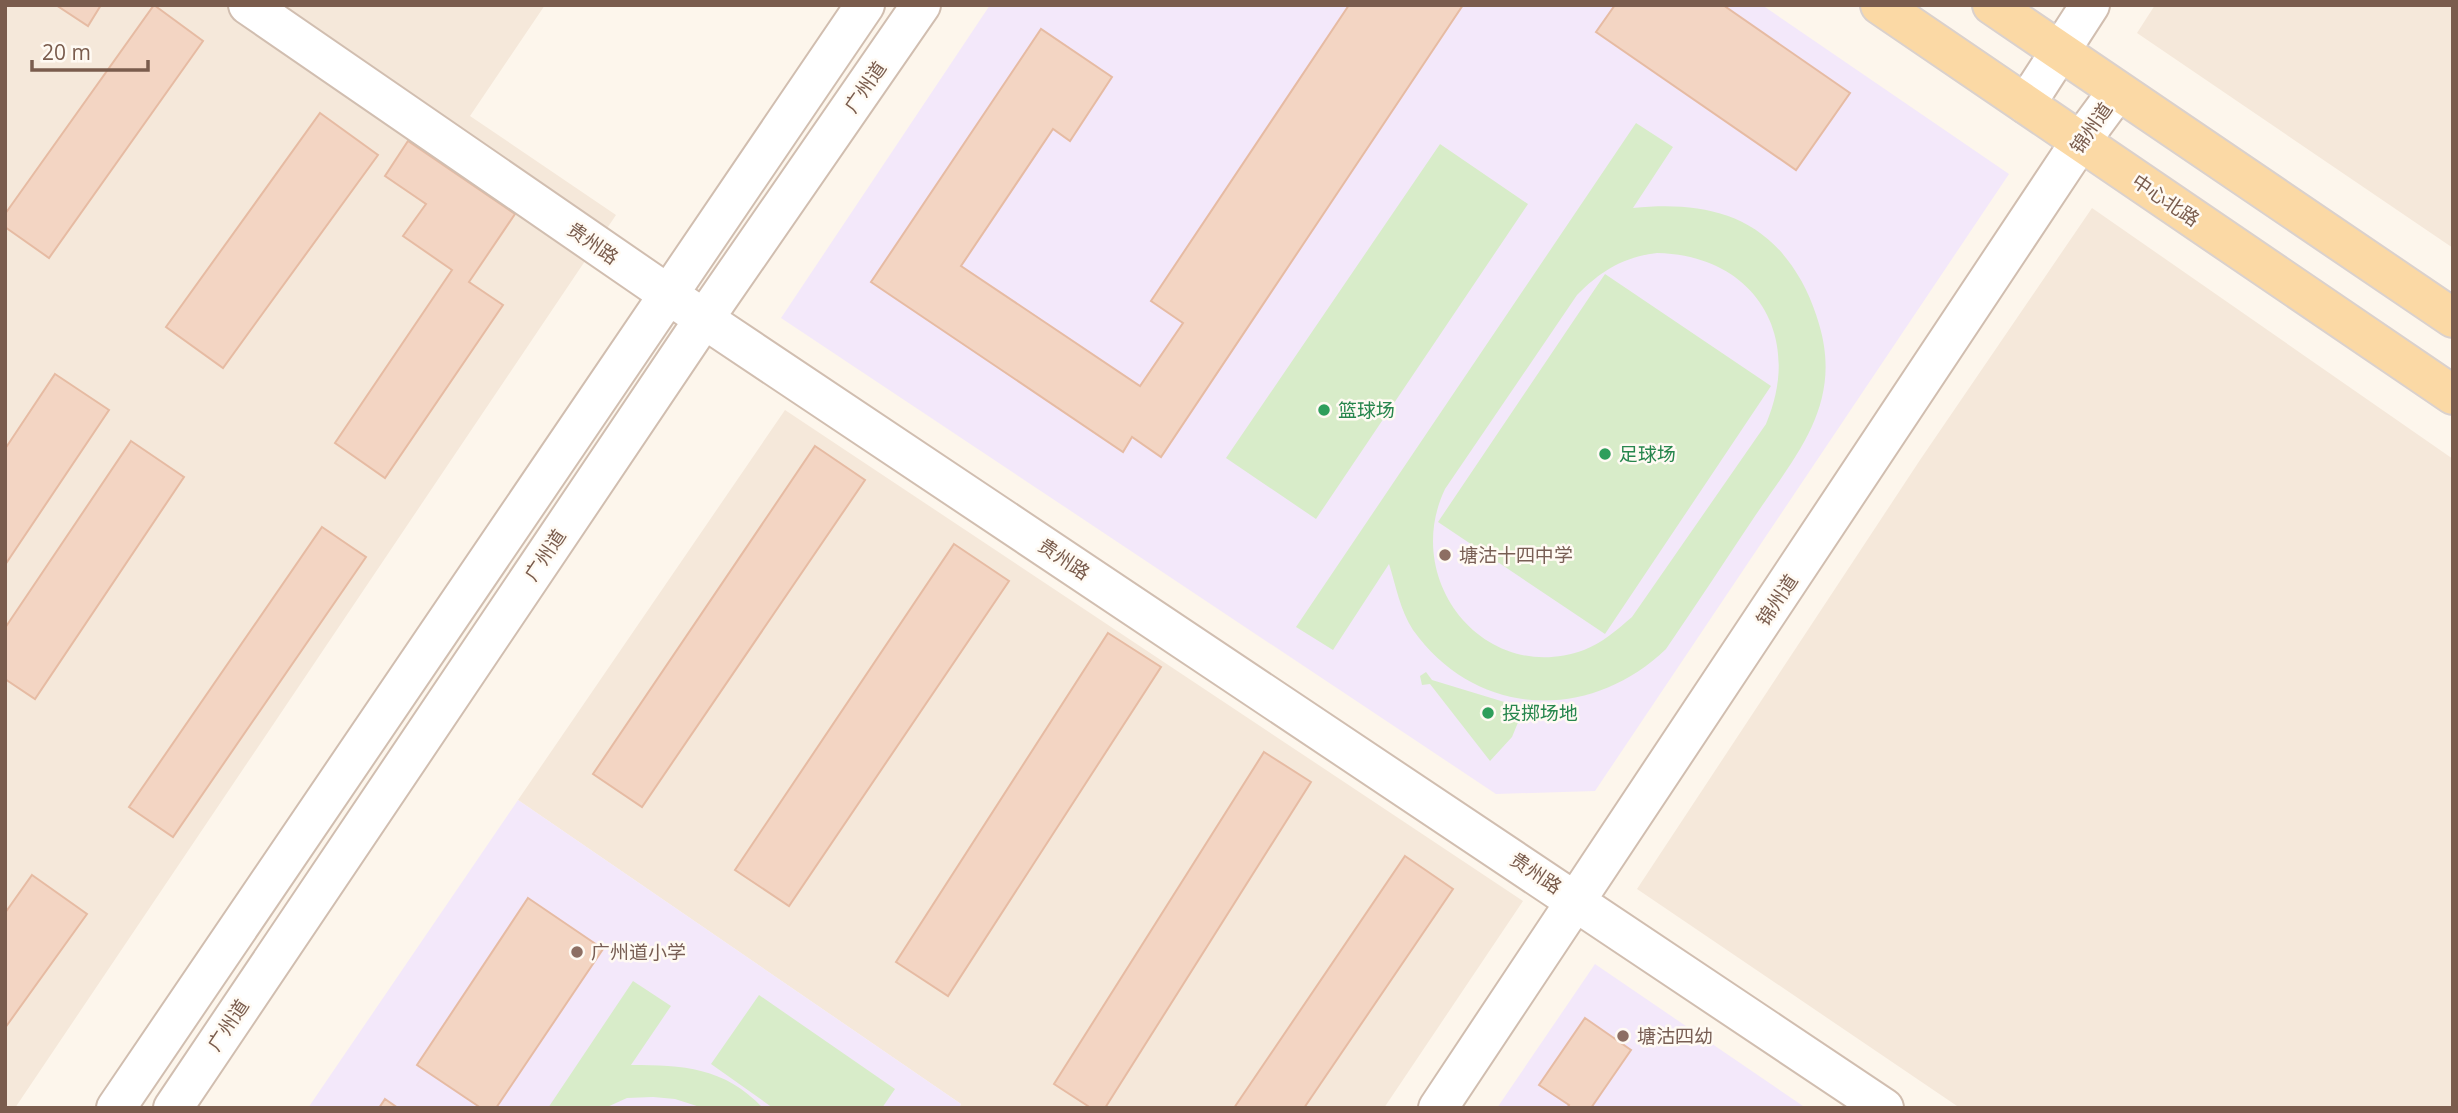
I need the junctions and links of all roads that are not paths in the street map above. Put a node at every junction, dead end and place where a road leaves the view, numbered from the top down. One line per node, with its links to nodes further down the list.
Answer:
1 (248, 5): 11 (street, 贵州路)
2 (864, 5): 11 (street)
3 (921, 5): 13 (street, 广州道)
4 (1880, 5): 9 (main road, 中心北路)
5 (1992, 5): 7 (main road)
6 (2090, 5): 7 (street)
7 (2059, 51): 8 (main road); 9 (street)
8 (2117, 92): 10 (street, 锦州道); 12 (main road)
9 (2026, 104): 10 (main road, 中心北路)
10 (2080, 142): 14 (main road, 中心北路); 15 (street, 锦州道)
11 (667, 294): 13 (street, 贵州路); 16 (street)
12 (2453, 317)
13 (704, 319): 15 (street, 贵州路); 17 (street, 广州道)
14 (2453, 395)
15 (1578, 901): 18 (street, 锦州道); 19 (street, 贵州路)
16 (116, 1108)
17 (173, 1108)
18 (1438, 1108)
19 (1884, 1108)

